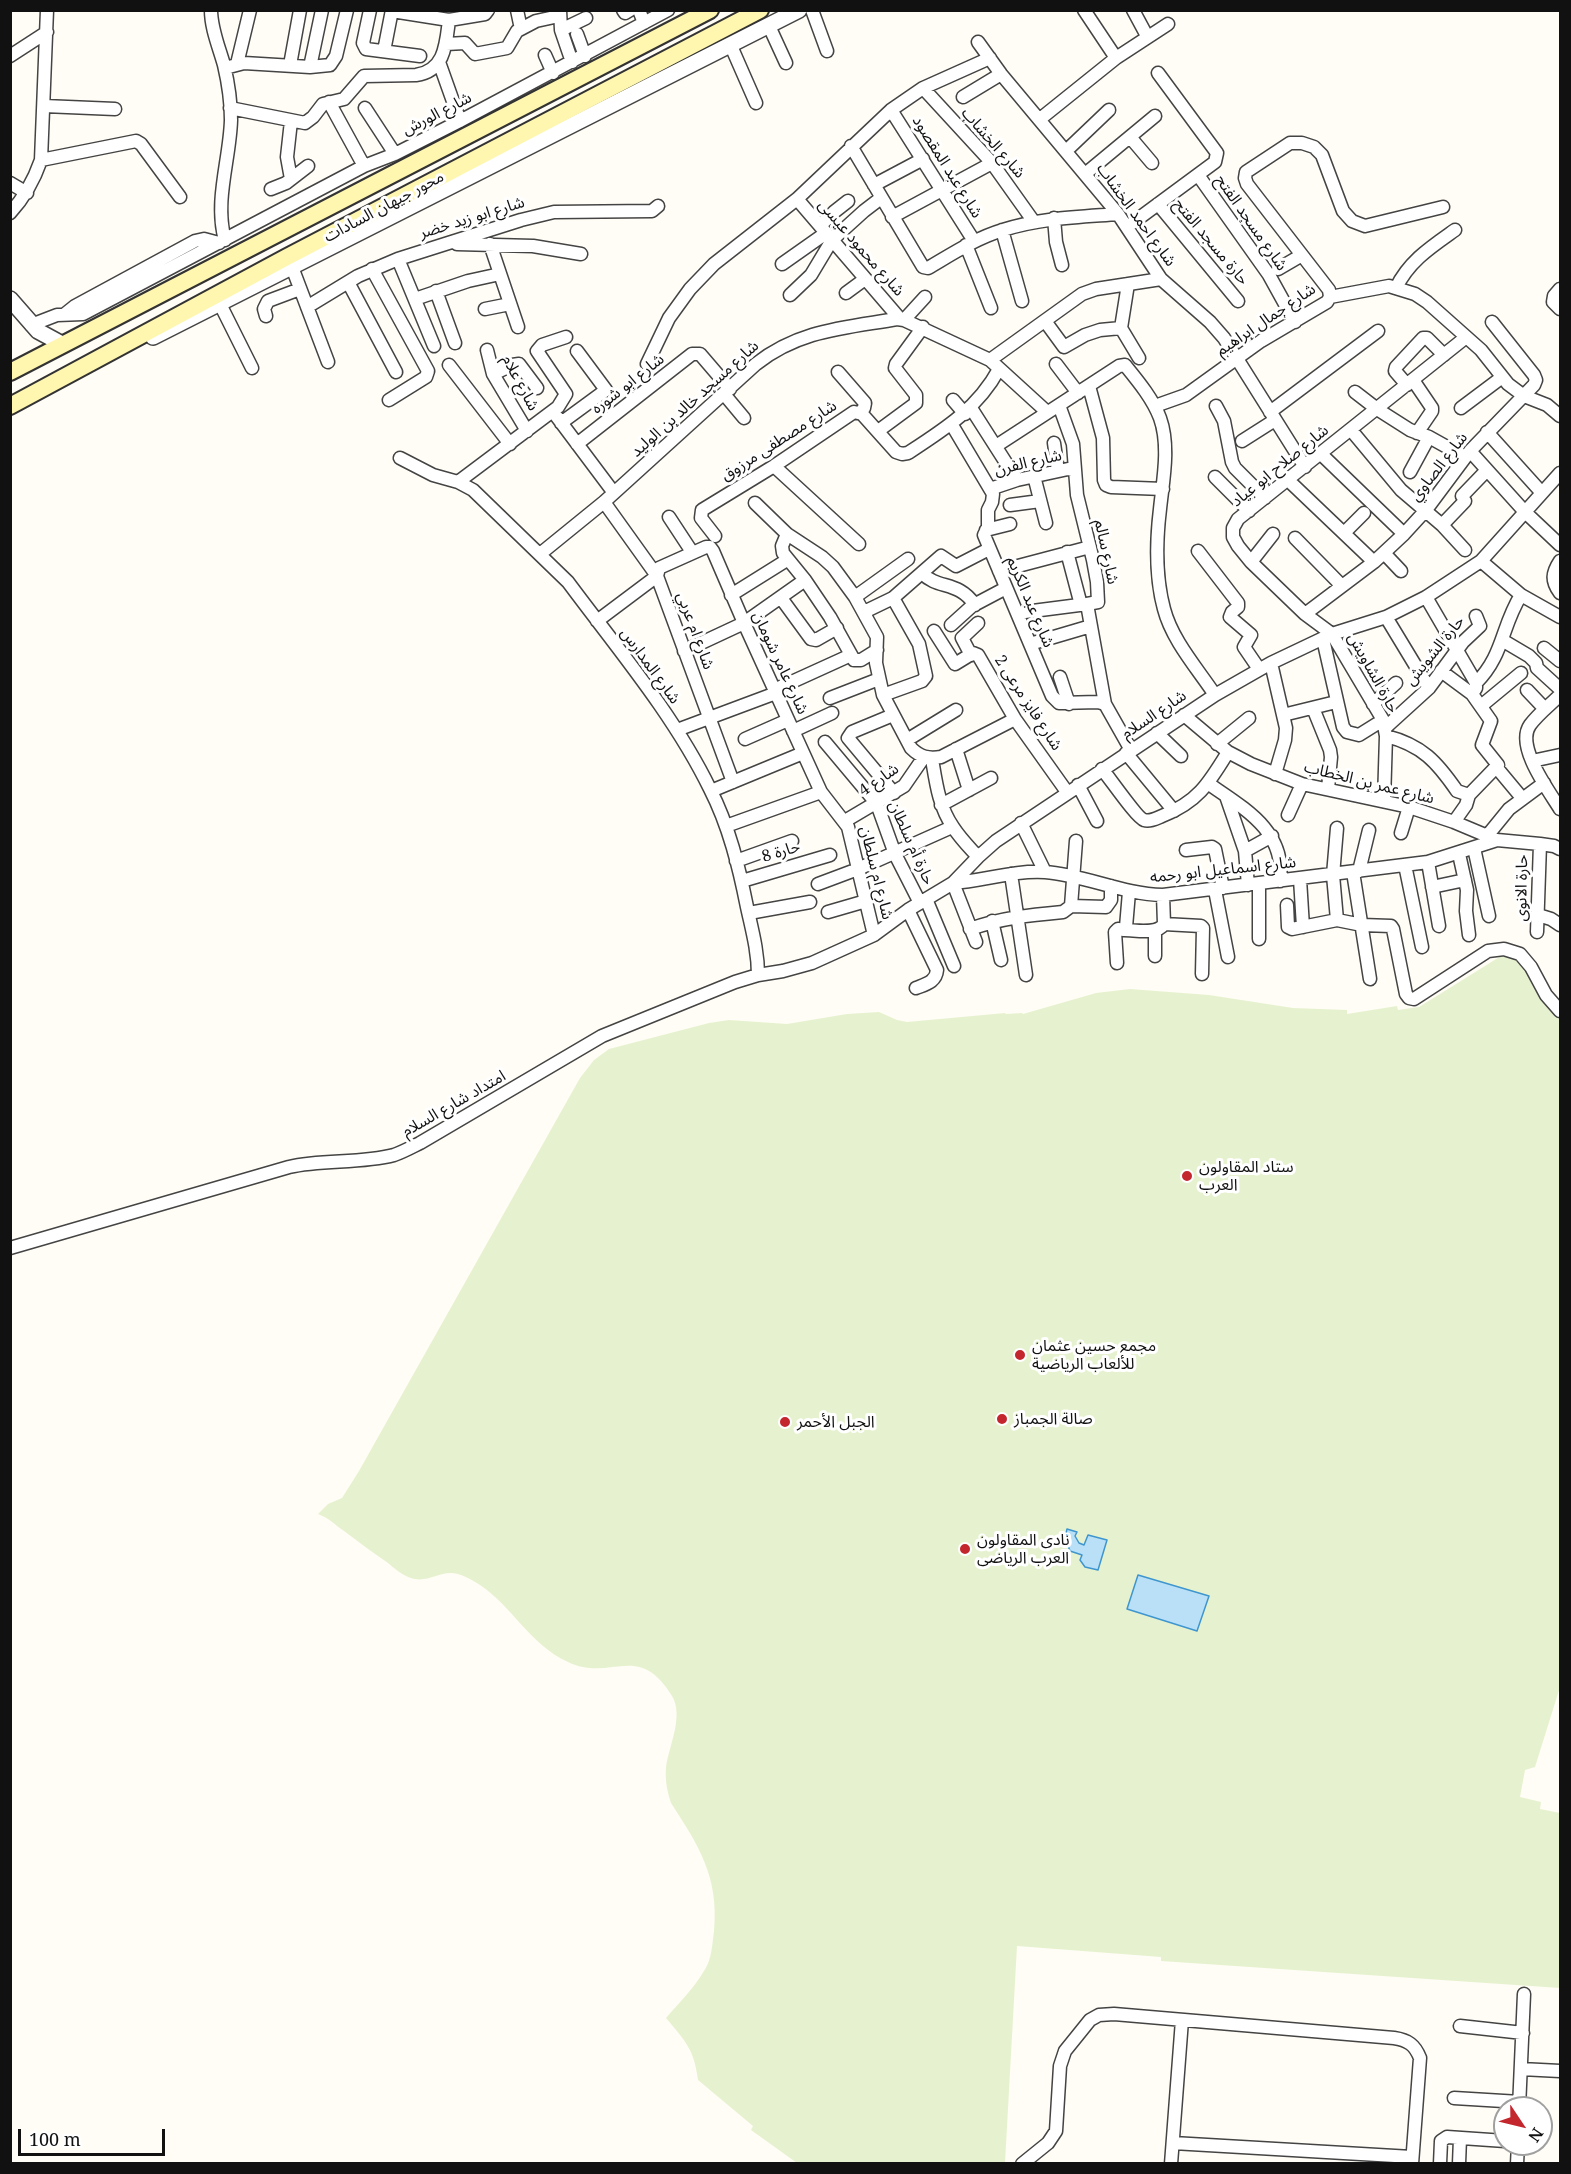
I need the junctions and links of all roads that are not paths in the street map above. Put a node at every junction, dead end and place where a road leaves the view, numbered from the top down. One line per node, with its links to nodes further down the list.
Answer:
1 (47, 10): 30 (street)
2 (211, 10): 48 (street)
3 (250, 10): 48 (street)
4 (300, 10): 47 (street)
5 (322, 10): 49 (street)
6 (347, 10): 49 (street)
7 (370, 10): 36 (street)
8 (488, 10): 23 (street)
9 (517, 10): 28 (street)
10 (623, 10): 11 (street)
11 (630, 10)
12 (639, 10): 25 (street)
13 (668, 10): 25 (street, شارع الورش)
14 (710, 10): 150 (main road, محور جيهان السادات)
15 (760, 10): 152 (main road, محور جيهان السادات)
16 (798, 10): 27 (street)
17 (812, 10): 37 (street)
18 (1084, 10): 43 (street)
19 (1133, 10): 32 (street)
20 (392, 11): 23 (street); 36 (street)
21 (559, 13): 22 (street); 29 (street)
22 (537, 16): 28 (street)
23 (455, 17): 34 (street)
24 (586, 18): 29 (street)
25 (644, 23): 41 (street, شارع الورش)
26 (1168, 24): 32 (street)
27 (769, 26): 35 (street); 46 (street)
28 (521, 29): 34 (street)
29 (561, 30): 45 (street)
30 (47, 32): 39 (street); 57 (street)
31 (577, 34): 41 (street)
32 (1147, 36): 43 (street)
33 (978, 42): 42 (street, شارع احمد الخشاب)
34 (446, 44): 44 (street)
35 (731, 46): 56 (street); 110 (street)
36 (384, 51): 40 (street)
37 (827, 51)
38 (545, 55): 50 (street)
39 (10, 56)
40 (420, 56)
41 (585, 56): 45 (street, شارع الورش)
42 (990, 58): 52 (street, شارع احمد الخشاب); 53 (street)
43 (1116, 58): 64 (street)
44 (439, 62): 55 (street); 66 (street)
45 (572, 62): 50 (street, شارع الورش)
46 (786, 63)
47 (290, 65): 48 (street); 49 (street)
48 (231, 66): 58 (street)
49 (310, 67)
50 (554, 73): 66 (street, شارع الورش)
51 (1158, 73): 78 (street)
52 (1001, 74): 54 (street); 64 (street, شارع احمد الخشاب)
53 (923, 88): 61 (street); 73 (street, شارع الخشاب)
54 (963, 97)
55 (329, 102): 65 (street); 76 (street)
56 (756, 103)
57 (44, 106): 60 (street); 71 (street)
58 (230, 108): 65 (street); 101 (street)
59 (365, 108): 70 (street)
60 (116, 109)
61 (891, 110): 68 (street); 72 (street, شارع عبد المقصود)
62 (1109, 110): 69 (street)
63 (1155, 116): 67 (street)
64 (1040, 119): 69 (street, شارع احمد الخشاب)
65 (291, 121): 79 (street)
66 (460, 121): 70 (street, شارع الورش)
67 (1130, 136): 74 (street); 77 (street)
68 (851, 146): 81 (street); 87 (street)
69 (1066, 151): 77 (street, شارع احمد الخشاب)
70 (395, 154): 76 (street, شارع الورش)
71 (40, 159): 84 (street); 85 (street)
72 (923, 159): 81 (street); 83 (street, شارع عبد المقصود)
73 (992, 163): 83 (street); 96 (street, شارع الخشاب)
74 (1152, 163)
75 (309, 166): 79 (street)
76 (364, 166): 101 (street, شارع الورش)
77 (1086, 174): 93 (street, شارع احمد الخشاب)
78 (1198, 175): 89 (street); 140 (street, شارع مسجد الفتح)
79 (291, 180): 82 (street)
80 (10, 183): 84 (street)
81 (874, 185): 86 (street)
82 (271, 189)
83 (942, 190): 94 (street); 103 (street, شارع عبد المقصود)
84 (27, 193): 92 (street)
85 (180, 197)
86 (881, 198): 94 (street); 100 (street)
87 (797, 199): 100 (street, شارع محمود عيسى); 160 (street)
88 (848, 201): 100 (street)
89 (1158, 204): 97 (street); 128 (street, حارة مسجد الفتح)
90 (658, 206): 102 (street, شارع ابو زيد خضر)
91 (1443, 207): 106 (street, شارع جمال ابراهيم)
92 (10, 213)
93 (1118, 214): 95 (street); 97 (street, شارع احمد الخشاب)
94 (892, 217): 103 (street)
95 (1054, 218): 96 (street); 109 (street)
96 (1034, 222): 98 (street)
97 (1127, 227): 115 (street, شارع احمد الخشاب)
98 (1002, 230): 103 (street); 127 (street)
99 (1455, 230): 118 (street)
100 (826, 233): 108 (street); 114 (street, شارع محمود عيسى); 123 (street)
101 (222, 241): 142 (street, شارع الورش)
102 (444, 243): 104 (street); 107 (street, شارع ابو زيد خضر)
103 (970, 243): 133 (street, شارع عبد المقصود)
104 (489, 244): 105 (street); 113 (street)
105 (581, 254)
106 (1302, 255): 112 (street); 125 (street, شارع جمال ابراهيم)
107 (398, 259): 111 (street, شارع ابو زيد خضر); 126 (street)
108 (782, 264)
109 (1062, 265)
110 (292, 267): 119 (street); 130 (street)
111 (372, 269): 116 (street, شارع ابو زيد خضر); 176 (street)
112 (1278, 269)
113 (500, 274): 121 (street); 131 (street)
114 (865, 279): 122 (street); 137 (street, شارع محمود عيسى)
115 (1161, 279): 117 (street); 156 (street, شارع احمد الخشاب)
116 (348, 282): 132 (street, شارع ابو زيد خضر); 166 (street)
117 (1128, 284): 138 (street); 145 (street)
118 (1396, 288): 125 (street); 148 (street)
119 (300, 289): 132 (street); 136 (street)
120 (1560, 289): 135 (street)
121 (436, 291): 126 (street); 149 (street)
122 (846, 292)
123 (790, 295)
124 (925, 297): 137 (street)
125 (1330, 297): 140 (street, شارع جمال ابراهيم)
126 (415, 299): 151 (street)
127 (1022, 301)
128 (1238, 301)
129 (13, 303): 139 (street); 142 (street)
130 (220, 304): 152 (street); 163 (street)
131 (510, 304): 134 (street); 143 (street)
132 (307, 307): 159 (street)
133 (991, 308)
134 (485, 309)
135 (1560, 309)
136 (266, 316)
137 (902, 320): 144 (street, شارع مسجد خالد بن الوليد); 173 (street, شارع مسجد خالد بن الوليد)
138 (1045, 321): 145 (street); 158 (street)
139 (10, 322)
140 (1295, 322): 156 (street, شارع جمال ابراهيم)
141 (1492, 322): 175 (street, شارع الصاوي)
142 (31, 325): 150 (street)
143 (518, 327)
144 (923, 327): 158 (street, شارع مسجد خالد بن الوليد); 195 (street)
145 (1121, 328): 157 (street)
146 (1378, 331): 188 (street)
147 (566, 337): 185 (street)
148 (1465, 338): 155 (street, شارع صلاح ابو عياد); 169 (street)
149 (455, 343)
150 (62, 344): 165 (main road, محور جيهان السادات)
151 (434, 346)
152 (118, 347): 179 (main road, محور جيهان السادات)
153 (487, 350): 168 (street, شارع علام)
154 (577, 351): 191 (street)
155 (1444, 355): 170 (street, شارع صلاح ابو عياد); 170 (street)
156 (1237, 357): 180 (street, شارع جمال ابراهيم); 188 (street, شارع احمد الخشاب)
157 (1138, 358)
158 (990, 360): 164 (street, شارع مسجد خالد بن الوليد)
159 (328, 362)
160 (647, 364)
161 (1056, 364): 172 (street)
162 (449, 365): 201 (street)
163 (252, 368)
164 (999, 369): 184 (street, شارع مصطفى مرزوق); 186 (street, شارع مسجد خالد بن الوليد)
165 (10, 372)
166 (396, 372)
167 (838, 372): 187 (street)
168 (493, 374): 171 (street); 194 (street, شارع علام)
169 (1501, 378): 175 (street); 182 (street)
170 (1410, 383): 183 (street, شارع صلاح ابو عياد); 197 (street)
171 (537, 388)
172 (1083, 389): 178 (street); 180 (street); 220 (street)
173 (727, 392): 190 (street); 202 (street, شارع ابو شوره); 222 (street, شارع مسجد خالد بن الوليد)
174 (1355, 392): 183 (street)
175 (1524, 396): 189 (street); 196 (street, شارع الصاوي)
176 (390, 399)
177 (953, 400): 184 (street)
178 (1059, 405): 186 (street); 209 (street, شارع سالم)
179 (10, 406)
180 (1155, 406): 220 (street)
181 (1216, 406): 223 (street)
182 (1461, 408)
183 (1377, 409): 193 (street, شارع صلاح ابو عياد); 197 (street)
184 (968, 411): 192 (street, شارع مصطفى مرزوق); 203 (street)
185 (554, 412): 191 (street, شارع ام عربي); 194 (street)
186 (1047, 412): 203 (street)
187 (860, 413): 195 (street, شارع مصطفى مرزوق); 207 (street, شارع مصطفى مرزوق)
188 (1273, 416): 199 (street); 208 (street, شارع احمد الخشاب)
189 (1560, 416)
190 (744, 418)
191 (561, 423): 202 (street, شارع ام عربي)
192 (952, 425): 195 (street, شارع مصطفى مرزوق); 219 (street)
193 (1351, 430): 204 (street, شارع صلاح ابو عياد); 227 (street)
194 (527, 431): 201 (street)
195 (878, 431)
196 (1487, 432): 205 (street, شارع الصاوي); 221 (street)
197 (1417, 433): 198 (street)
198 (1430, 437): 205 (street); 212 (street)
199 (1242, 441)
200 (1053, 443): 211 (street)
201 (510, 444): 218 (street)
202 (577, 444): 222 (street, شارع ام عربي)
203 (996, 446): 216 (street)
204 (1321, 454): 208 (street, شارع صلاح ابو عياد); 239 (street)
205 (1467, 454): 210 (street); 227 (street, شارع الصاوي)
206 (400, 458): 218 (street, شارع المدارس)
207 (774, 466): 241 (street, شارع مصطفى مرزوق); 242 (street)
208 (1305, 467): 217 (street, شارع صلاح ابو عياد)
209 (1074, 470): 211 (street, شارع الفرن); 244 (street, شارع سالم)
210 (1487, 470): 229 (street); 234 (street)
211 (1058, 471): 214 (street, شارع الفرن)
212 (1410, 471)
213 (1560, 473): 221 (street, شارع السلام)
214 (1034, 476): 216 (street, شارع الفرن); 224 (street)
215 (1215, 477): 228 (street)
216 (1017, 480): 219 (street, شارع الفرن)
217 (1288, 480): 223 (street, شارع صلاح ابو عياد); 236 (street)
218 (458, 482): 251 (street, شارع المدارس)
219 (990, 489): 235 (street, شارع عبد الكريم)
220 (1162, 489): 310 (street)
221 (1542, 494): 229 (street, شارع السلام)
222 (609, 498): 251 (street, شارع مسجد خالد بن الوليد); 261 (street, شارع ام عربي)
223 (1265, 498): 228 (street, شارع صلاح ابو عياد)
224 (1040, 501): 226 (street); 232 (street)
225 (755, 503): 237 (street)
226 (1010, 505)
227 (1426, 510): 234 (street); 239 (street, شارع الصاوي)
228 (1249, 511): 255 (street, شارع صلاح ابو عياد)
229 (1525, 512): 243 (street); 254 (street, شارع السلام)
230 (1364, 513): 236 (street)
231 (669, 517): 248 (street)
232 (1046, 523)
233 (1010, 524): 235 (street)
234 (1442, 525): 246 (street)
235 (986, 530): 245 (street, شارع عبد الكريم)
236 (1344, 533): 256 (street)
237 (786, 534): 253 (street); 268 (street)
238 (1273, 534): 255 (street)
239 (1404, 534): 250 (street, شارع الصاوي)
240 (1295, 538): 263 (street)
241 (713, 542): 248 (street); 266 (street, شارع عامر شومان)
242 (859, 544)
243 (1560, 545)
244 (1090, 547): 249 (street); 273 (street, شارع سالم)
245 (989, 549): 258 (street, شارع عبد الكريم); 260 (street)
246 (1464, 550)
247 (1198, 551): 298 (street)
248 (692, 552): 261 (street)
249 (1067, 552): 258 (street); 273 (street)
250 (1384, 553): 256 (street, شارع الصاوي); 259 (street)
251 (540, 554): 280 (street, شارع المدارس)
252 (908, 559): 268 (street)
253 (787, 560): 262 (street); 266 (street)
254 (1481, 561): 267 (street); 269 (street, شارع السلام)
255 (1251, 562): 276 (street, شارع صلاح ابو عياد)
256 (1374, 562): 263 (street, شارع الصاوي)
257 (1560, 564): 265 (street)
258 (999, 571): 264 (street, شارع عبد الكريم)
259 (1401, 571)
260 (922, 573): 271 (street); 272 (street)
261 (657, 576): 280 (street); 292 (street, شارع ام عربي)
262 (806, 580): 270 (street); 285 (street)
263 (1342, 586): 276 (street, شارع الصاوي)
264 (1006, 588): 272 (street); 275 (street, شارع عبد الكريم)
265 (1560, 593)
266 (731, 595): 281 (street, شارع عامر شومان)
267 (1521, 595): 279 (street); 288 (street)
268 (855, 597): 274 (street)
269 (1426, 597): 277 (street, شارع السلام); 293 (street)
270 (782, 598): 281 (street); 285 (street)
271 (893, 598): 274 (street); 309 (street)
272 (975, 605): 283 (street)
273 (1084, 605): 275 (street); 284 (street, شارع سالم)
274 (864, 612): 291 (street)
275 (1017, 613): 289 (street, شارع عبد الكريم)
276 (1305, 614): 287 (street, شارع صلاح ابو عياد)
277 (1386, 616): 287 (street, شارع السلام); 304 (street)
278 (1476, 616): 293 (street, حارة الشويش)
279 (1560, 617)
280 (597, 621): 331 (street, شارع المدارس)
281 (744, 623): 292 (street); 308 (street, شارع عامر شومان)
282 (978, 623): 295 (street)
283 (951, 625)
284 (1091, 626): 289 (street); 315 (street, شارع سالم)
285 (837, 628): 294 (street)
286 (934, 631): 295 (street, شارع فايز مرعى 2)
287 (1328, 636): 297 (street, شارع السلام); 313 (street); 316 (street, حارة الشاويش)
288 (1502, 640): 305 (street); 306 (street)
289 (1030, 644): 314 (street, شارع عبد الكريم)
290 (1544, 648): 296 (street)
291 (877, 650): 294 (street); 302 (street)
292 (684, 651): 325 (street, شارع ام عربي)
293 (1456, 651): 299 (street, حارة الشويش); 305 (street)
294 (851, 655): 308 (street)
295 (971, 655): 327 (street, شارع فايز مرعى 2)
296 (1560, 661)
297 (1271, 663): 298 (street, شارع السلام); 324 (street)
298 (1259, 669): 310 (street, شارع السلام)
299 (1441, 671): 304 (street, حارة الشويش); 305 (street)
300 (1521, 673): 317 (street)
301 (1060, 677): 314 (street)
302 (879, 679): 309 (street); 312 (street)
303 (1396, 683): 316 (street)
304 (1429, 688): 330 (street, حارة الشويش)
305 (1474, 689): 317 (street)
306 (1560, 689)
307 (1527, 690): 319 (street)
308 (775, 691): 325 (street); 328 (street, شارع عامر شومان)
309 (883, 695): 322 (street)
310 (1215, 695): 323 (street, شارع السلام)
311 (1560, 695): 319 (street)
312 (830, 698)
313 (1336, 702): 318 (street); 329 (street)
314 (1069, 704): 315 (street)
315 (1106, 704): 339 (street)
316 (1374, 704): 330 (street, حارة الشاويش)
317 (1481, 706): 346 (street)
318 (1313, 708): 324 (street); 333 (street)
319 (1545, 709): 345 (street)
320 (957, 710): 335 (street)
321 (832, 713): 328 (street)
322 (893, 715): 335 (street); 359 (street)
323 (1184, 715): 332 (street, شارع السلام); 337 (street, شارع عمر بن الخطاب)
324 (1283, 716): 348 (street)
325 (710, 718): 331 (street); 350 (street, شارع ام عربي)
326 (1249, 718): 337 (street)
327 (1015, 719): 338 (street); 354 (street, شارع فايز مرعى 2)
328 (791, 726): 334 (street); 341 (street, شارع عامر شومان)
329 (1343, 727): 330 (street, حارة الشويش); 333 (street)
330 (1385, 728): 360 (street); 363 (street, حارة الشاويش)
331 (677, 730): 357 (street, شارع المدارس)
332 (1157, 733): 339 (street, شارع السلام); 343 (street)
333 (1325, 736): 355 (street)
334 (745, 739)
335 (907, 740): 344 (street)
336 (825, 742): 364 (street, حارة أم سلطان)
337 (1217, 744): 340 (street, شارع عمر بن الخطاب)
338 (956, 749): 344 (street); 356 (street)
339 (1129, 752): 347 (street, شارع السلام); 368 (street)
340 (1228, 752): 348 (street, شارع عمر بن الخطاب); 352 (street)
341 (803, 753): 350 (street); 358 (street, شارع عامر شومان)
342 (1560, 755): 345 (street)
343 (1181, 756)
344 (928, 758): 359 (street, شارع 4); 365 (street)
345 (1532, 761): 351 (street)
346 (1497, 768): 360 (street); 362 (street)
347 (1102, 769): 354 (street, شارع السلام); 368 (street)
348 (1275, 774): 353 (street, شارع عمر بن الخطاب)
349 (991, 778): 356 (street)
350 (733, 782): 357 (street)
351 (1544, 783): 362 (street); 367 (street)
352 (1209, 784): 361 (street); 368 (street)
353 (1302, 784): 355 (street, شارع عمر بن الخطاب); 369 (street)
354 (1073, 789): 371 (street, شارع فايز مرعى 2); 373 (street, شارع السلام)
355 (1328, 789): 363 (street, شارع عمر بن الخطاب)
356 (969, 790): 365 (street)
357 (711, 791): 374 (street, شارع المدارس)
358 (821, 792): 370 (street, شارع ام سلطان); 374 (street)
359 (894, 793): 364 (street, شارع 4)
360 (1469, 795): 372 (street)
361 (1226, 796): 379 (street); 387 (street)
362 (1522, 798): 380 (street)
363 (1384, 801): 366 (street, شارع عمر بن الخطاب)
364 (877, 804): 370 (street, شارع 4); 388 (street, حارة أم سلطان)
365 (941, 805): 375 (street)
366 (1409, 807): 372 (street, شارع عمر بن الخطاب); 378 (street)
367 (1560, 809)
368 (1174, 811)
369 (1288, 815)
370 (845, 821): 395 (street, شارع ام سلطان)
371 (1097, 821)
372 (1454, 822): 380 (street, شارع عمر بن الخطاب)
373 (1021, 823): 391 (street, شارع السلام); 396 (street)
374 (726, 826): 392 (street, شارع المدارس)
375 (952, 827): 388 (street); 391 (street)
376 (1337, 828): 399 (street)
377 (1369, 830): 397 (street)
378 (1401, 833)
379 (1272, 836): 387 (street); 404 (street)
380 (1492, 838): 383 (street, شارع عمر بن الخطاب); 385 (street, شارع اسماعيل ابو رحمه)
381 (792, 841): 392 (street)
382 (1076, 842): 400 (street)
383 (1540, 844): 384 (street, شارع عمر بن الخطاب); 421 (street, حارة الانوى)
384 (1558, 847)
385 (1474, 848): 389 (street, شارع اسماعيل ابو رحمه); 423 (street)
386 (1186, 850): 410 (street)
387 (1245, 851): 407 (street)
388 (895, 854): 395 (street); 414 (street, حارة أم سلطان)
389 (1459, 854): 393 (street, شارع اسماعيل ابو رحمه); 402 (street)
390 (830, 855): 403 (street, حارة 8)
391 (978, 857): 405 (street, شارع السلام)
392 (736, 861): 403 (street, شارع المدارس)
393 (1428, 862): 394 (street, شارع اسماعيل ابو رحمه); 409 (street)
394 (1405, 865): 397 (street, شارع اسماعيل ابو رحمه); 438 (street)
395 (858, 869): 406 (street); 413 (street, شارع ام سلطان)
396 (1045, 872): 398 (street, شارع اسماعيل ابو رحمه); 400 (street, شارع اسماعيل ابو رحمه)
397 (1356, 872): 399 (street, شارع اسماعيل ابو رحمه); 426 (street)
398 (1011, 874): 405 (street, شارع اسماعيل ابو رحمه); 422 (street)
399 (1333, 875): 401 (street, شارع اسماعيل ابو رحمه); 424 (street)
400 (1074, 877): 408 (street, شارع اسماعيل ابو رحمه); 417 (street)
401 (1300, 879): 404 (street, شارع اسماعيل ابو رحمه); 430 (street)
402 (1465, 880): 409 (street); 435 (street)
403 (742, 881): 420 (street, شارع المدارس)
404 (1280, 881): 407 (street, شارع اسماعيل ابو رحمه)
405 (953, 883): 414 (street, شارع السلام); 431 (street)
406 (818, 884)
407 (1254, 884): 410 (street, شارع اسماعيل ابو رحمه); 436 (street)
408 (1111, 886): 411 (street, شارع اسماعيل ابو رحمه); 417 (street)
409 (1432, 887): 428 (street)
410 (1219, 889): 412 (street, شارع اسماعيل ابو رحمه); 440 (street)
411 (1129, 892): 412 (street, شارع اسماعيل ابو رحمه); 432 (street)
412 (1163, 895): 429 (street)
413 (866, 901): 419 (street); 434 (street, شارع ام سلطان)
414 (923, 901): 418 (street, شارع السلام); 443 (street, حارة أم سلطان)
415 (810, 902): 420 (street)
416 (1287, 905): 430 (street)
417 (1071, 906): 422 (street)
418 (908, 910): 434 (street, شارع السلام); 448 (street)
419 (828, 912)
420 (749, 913): 445 (street, شارع المدارس)
421 (1538, 915): 427 (street); 433 (street, حارة الانوى)
422 (1017, 916): 425 (street); 446 (street)
423 (1489, 916)
424 (1337, 920): 426 (street); 430 (street)
425 (992, 921): 431 (street); 441 (street)
426 (1362, 925): 447 (street); 449 (street)
427 (1560, 925)
428 (1439, 926)
429 (1160, 927): 432 (street); 439 (street); 444 (street)
430 (1303, 927)
431 (970, 929): 437 (street)
432 (1124, 930): 442 (street)
433 (1538, 932)
434 (874, 934): 445 (street, شارع السلام)
435 (1468, 936)
436 (1259, 939)
437 (976, 942)
438 (1422, 947)
439 (1155, 956)
440 (1228, 957)
441 (1001, 960)
442 (1117, 963)
443 (954, 966)
444 (1202, 974)
445 (758, 975): 450 (street, امتداد شارع السلام)
446 (1026, 975)
447 (1370, 979)
448 (916, 988)
449 (1560, 1011)
450 (10, 1248)
451 (1524, 1995): 454 (street)
452 (1182, 2020): 462 (street); 463 (street); 464 (street)
453 (1461, 2026): 454 (street)
454 (1523, 2033): 455 (street)
455 (1521, 2069): 456 (street); 457 (street)
456 (1560, 2071)
457 (1520, 2096)
458 (1454, 2098): 459 (street)
459 (1493, 2102)
460 (1461, 2138): 461 (street); 466 (street); 467 (street)
461 (1493, 2140)
462 (1173, 2143): 463 (street); 465 (street)
463 (1412, 2160)
464 (1022, 2163)
465 (1171, 2163)
466 (1440, 2163)
467 (1459, 2163)

